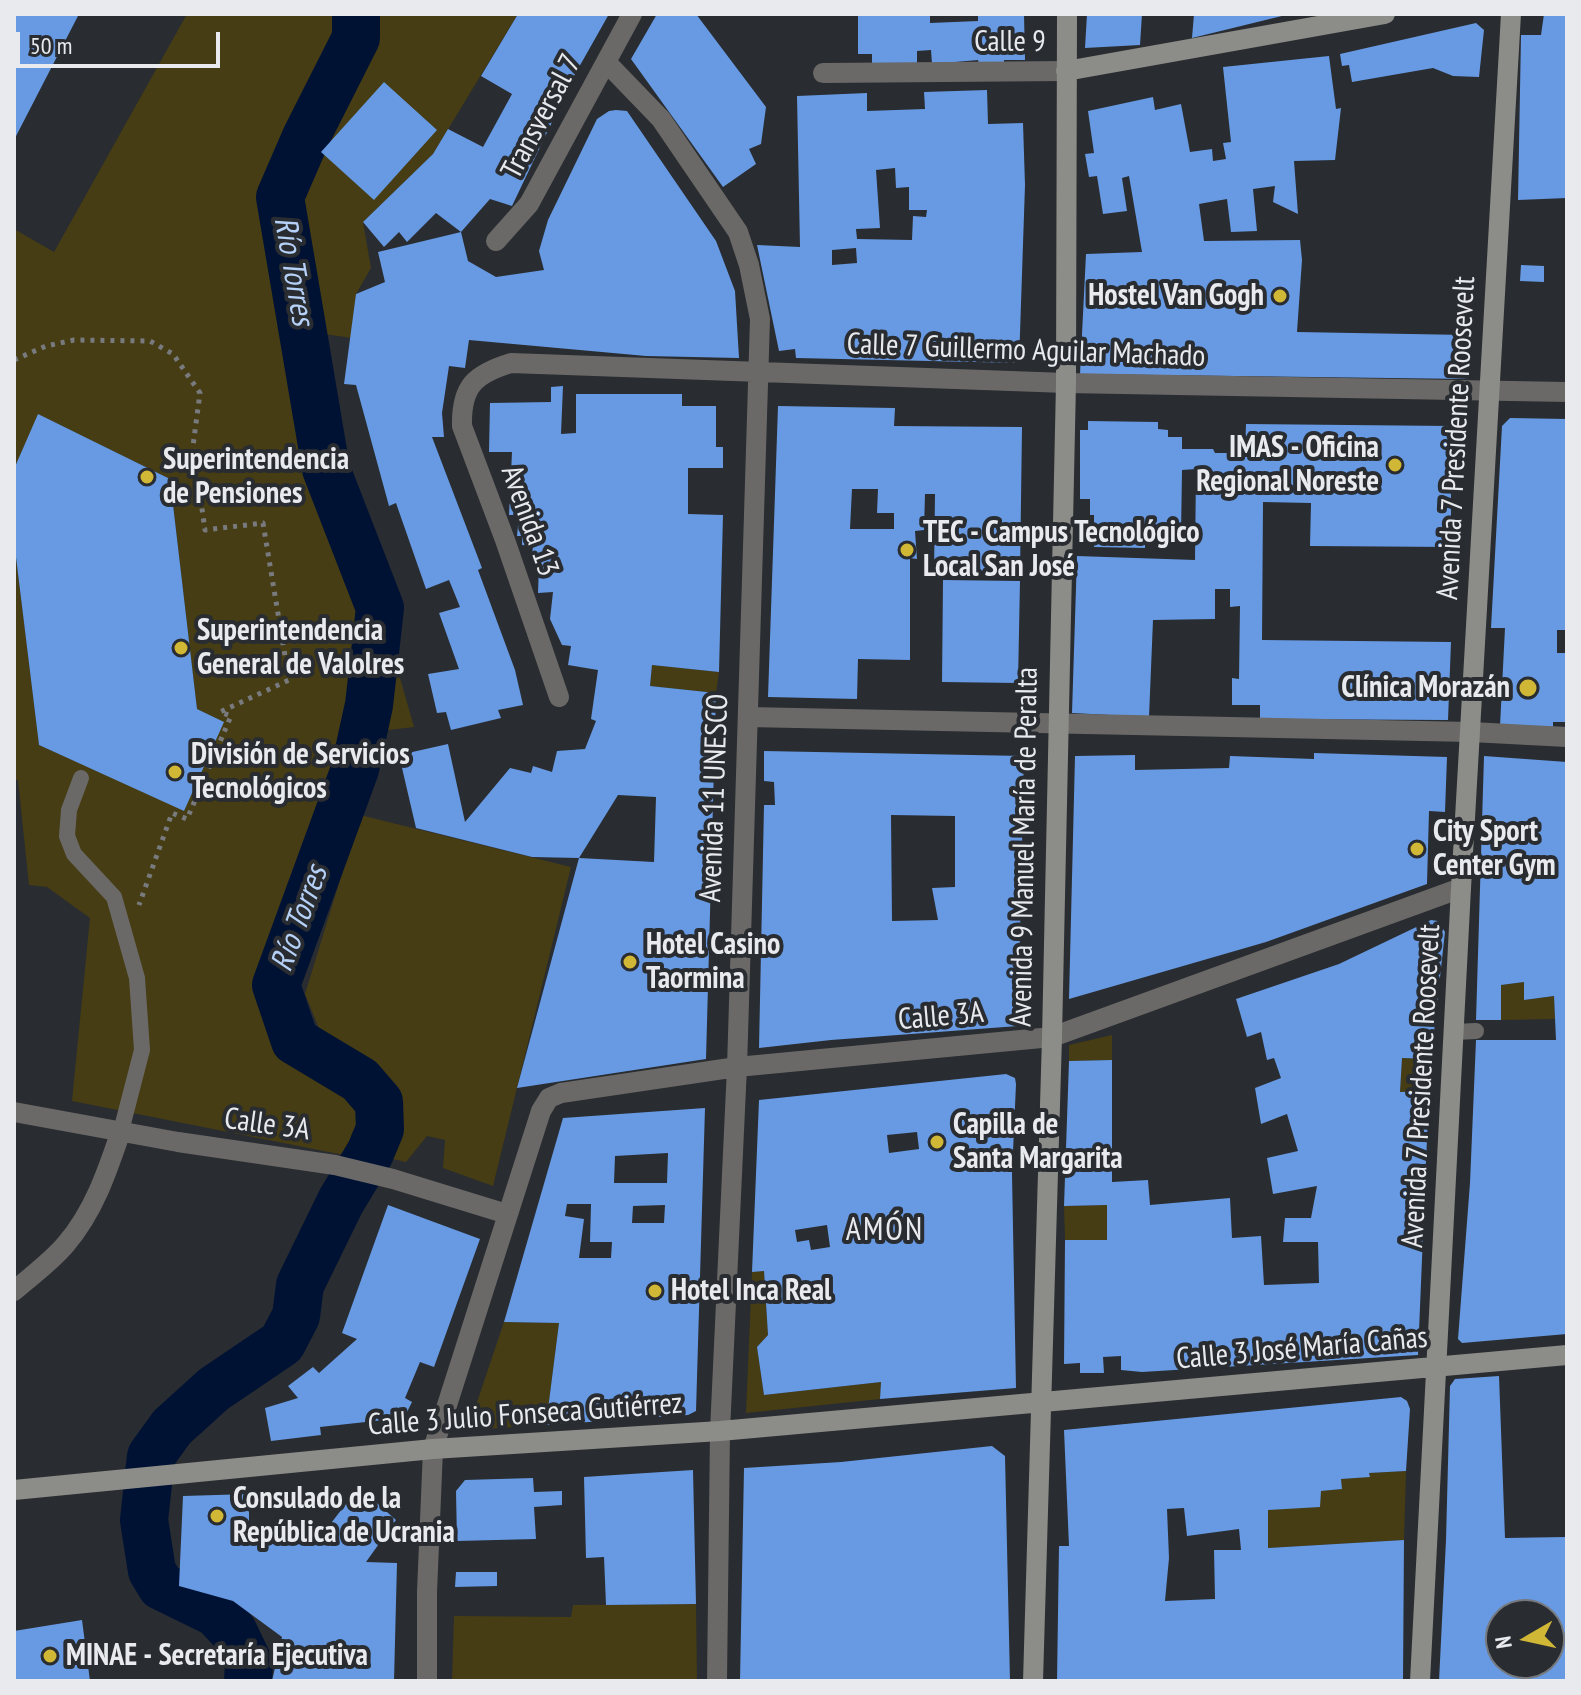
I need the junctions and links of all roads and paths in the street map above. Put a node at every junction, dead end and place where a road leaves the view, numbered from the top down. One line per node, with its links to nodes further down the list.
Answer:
1 (632, 14): 5 (street, Transversal 7)
2 (1067, 14): 6 (street, Avenida 9 Manuel María de Peralta)
3 (1385, 14): 6 (street, Calle 9)
4 (1511, 14): 13 (street, Avenida 7 Presidente Roosevelt)
5 (606, 62): 8 (street, Transversal 7); 11 (street, Avenida 11 UNESCO)
6 (1066, 71): 7 (street, Calle 9); 12 (street, Avenida 9 Manuel María de Peralta)
7 (823, 73)
8 (496, 241)
9 (14, 360): 22 (path)
10 (486, 371): 11 (street, Calle 7 Guillermo Aguilar Machado); 15 (street, Avenida 13)
11 (760, 373): 12 (street, Calle 7 Guillermo Aguilar Machado); 16 (street, Avenida 11 UNESCO)
12 (1066, 383): 13 (street, Calle 7 Guillermo Aguilar Machado); 17 (street, Avenida 9 Manuel María de Peralta)
13 (1489, 391): 14 (street, Calle 7 Guillermo Aguilar Machado); 18 (street, Avenida 7 Presidente Roosevelt)
14 (1567, 392)
15 (559, 697)
16 (748, 717): 17 (street); 26 (street, Avenida 11 UNESCO)
17 (1058, 724): 18 (street); 25 (street, Avenida 9 Manuel María de Peralta)
18 (1471, 732): 19 (street); 21 (street, Avenida 7 Presidente Roosevelt)
19 (1567, 737)
20 (81, 778): 22 (lane)
21 (1461, 888): 24 (street, Avenida 7 Presidente Roosevelt); 25 (street, Calle 3A)
22 (127, 940): 28 (lane)
23 (1476, 1031): 24 (lane)
24 (1454, 1032): 32 (street, Avenida 7 Presidente Roosevelt)
25 (1052, 1037): 26 (street, Calle 3A); 33 (street, Avenida 9 Manuel María de Peralta)
26 (737, 1067): 29 (street, Calle 3A); 34 (street, Avenida 11 UNESCO)
27 (14, 1112): 28 (street, Calle 3A)
28 (121, 1131): 29 (street, Calle 3A); 30 (street)
29 (507, 1214): 35 (street)
30 (14, 1291)
31 (1567, 1355): 32 (street, Calle 3 José María Cañas)
32 (1438, 1368): 33 (street, Calle 3 José María Cañas); 40 (street, Avenida 7 Presidente Roosevelt)
33 (1041, 1402): 34 (street, Calle 3 Julio Fonseca Gutiérrez); 39 (street, Avenida 9 Manuel María de Peralta)
34 (720, 1431): 35 (street, Calle 3 Julio Fonseca Gutiérrez); 38 (street, Avenida 11 UNESCO)
35 (433, 1449): 36 (street, Calle 3 Julio Fonseca Gutiérrez); 37 (street)
36 (14, 1490)
37 (427, 1681)
38 (717, 1681)
39 (1033, 1681)
40 (1420, 1681)

